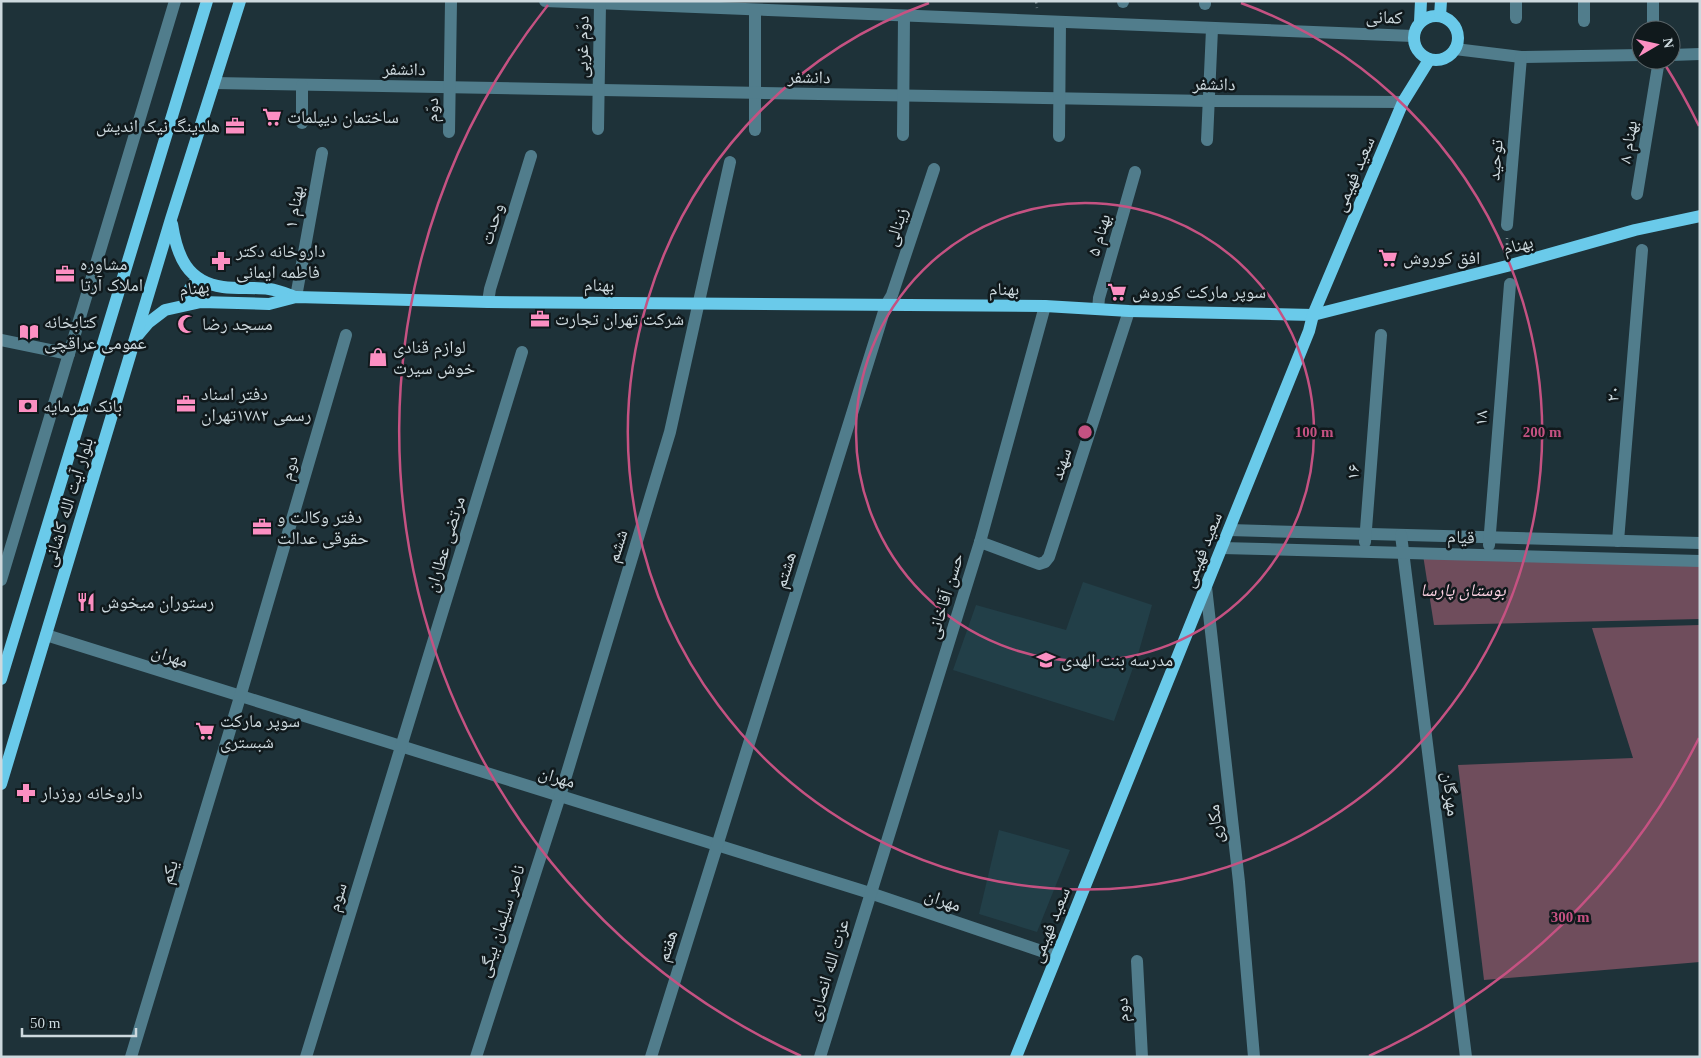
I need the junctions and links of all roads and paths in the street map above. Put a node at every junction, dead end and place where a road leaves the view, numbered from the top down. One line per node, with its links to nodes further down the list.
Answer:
1 (175, 1): 72 (street)
2 (207, 1): 88 (main road, بلوار آیت الله کاشانی)
3 (240, 1): 29 (main road, بلوار آیت الله کاشانی)
4 (451, 1): 31 (street, دوّم)
5 (545, 1): 11 (street, کمانی)
6 (1421, 1): 18 (main road)
7 (1441, 1): 14 (main road)
8 (1516, 1): 15 (street)
9 (1584, 1): 19 (street)
10 (1653, 1): 16 (street)
11 (600, 4): 12 (street, کمانی); 32 (street, دوّم غربی)
12 (755, 10): 13 (street, کمانی); 33 (street)
13 (904, 16): 17 (street, کمانی); 34 (street)
14 (1440, 16): 18 (main road); 22 (main road)
15 (1516, 18)
16 (1653, 20)
17 (1060, 22): 20 (street, کمانی); 35 (street)
18 (1420, 22): 21 (main road)
19 (1584, 22)
20 (1212, 29): 21 (street, کمانی); 36 (street)
21 (1413, 36): 27 (main road)
22 (1455, 49): 26 (street); 27 (main road)
23 (1681, 54): 24 (street)
24 (1700, 54)
25 (1631, 55): 26 (street)
26 (1521, 57): 53 (street, توحید)
27 (1429, 60): 37 (main road, سعید فهیمی)
28 (1657, 70): 50 (street, بهنام ۸)
29 (214, 83): 30 (street, دانشفر); 52 (main road, بلوار آیت الله کاشانی)
30 (302, 85): 31 (street, دانشفر); 38 (street)
31 (450, 88): 32 (street, دانشفر); 41 (street, دوّم)
32 (599, 90): 33 (street, دانشفر); 39 (street, دوّم غربی)
33 (756, 93): 34 (street, دانشفر); 40 (street)
34 (903, 96): 35 (street, دانشفر); 42 (street)
35 (1059, 99): 36 (street, دانشفر); 43 (street)
36 (1209, 101): 37 (street, دانشفر); 44 (street)
37 (1403, 102): 66 (main road, سعید فهیمی)
38 (302, 122)
39 (598, 129)
40 (755, 130)
41 (449, 132)
42 (903, 135)
43 (1059, 136)
44 (1207, 140)
45 (322, 153): 58 (street, بهنام ۱)
46 (531, 156): 61 (street, وحدت)
47 (730, 162): 62 (street, ششم)
48 (934, 170): 59 (street, زینالی)
49 (1135, 172): 64 (street, بهنام ۵)
50 (1637, 194)
51 (1700, 216): 55 (main road, بهنام)
52 (171, 219): 56 (main road, بهنام); 68 (main road, بلوار آیت الله کاشانی)
53 (1507, 224): 55 (path)
54 (1642, 250): 77 (street, ۲۰)
55 (1506, 266): 66 (main road, بهنام)
56 (201, 282): 58 (main road, بهنام); 60 (main road)
57 (1510, 284): 76 (street, ۱۸)
58 (296, 297): 60 (main road, بهنام); 61 (main road, بهنام)
59 (889, 300): 62 (main road, بهنام); 63 (main road, بهنام); 93 (street, هشتم)
60 (201, 302): 68 (main road, بهنام)
61 (488, 302): 62 (main road, بهنام)
62 (698, 304): 92 (street, ششم)
63 (1045, 306): 64 (main road, بهنام); 78 (street, حسن آقاخانی)
64 (1098, 309): 65 (main road, بهنام)
65 (1129, 311): 66 (main road, بهنام); 78 (street, سهند)
66 (1313, 315): 73 (main road, سعید فهیمی)
67 (1381, 335): 74 (street, ۱۶)
68 (137, 336): 87 (main road, بلوار آیت الله کاشانی)
69 (346, 336): 89 (street, دوم)
70 (1, 340): 72 (street)
71 (522, 352): 90 (street, مرتضی عطاران)
72 (69, 354): 85 (street)
73 (1228, 530): 74 (street, قیام); 80 (main road, سعید فهیمی)
74 (1365, 534): 75 (street, قیام); 81 (street, ۱۶)
75 (1401, 535): 76 (street, قیام); 82 (street, مهرگان)
76 (1489, 538): 77 (street, قیام); 83 (street, ۱۸)
77 (1618, 541): 79 (street, قیام)
78 (980, 542): 94 (street, حسن آقاخانی)
79 (1700, 543)
80 (1222, 548): 81 (street, قیام); 86 (main road, سعید فهیمی)
81 (1365, 552): 82 (street, قیام)
82 (1404, 553): 83 (street, قیام); 105 (street, مهرگان)
83 (1488, 556): 84 (street, قیام)
84 (1700, 561)
85 (1, 580)
86 (1206, 587): 95 (main road, سعید فهیمی); 104 (street, مکاری)
87 (46, 635): 89 (street, مهران); 91 (main road, بلوار آیت الله کاشانی)
88 (1, 679)
89 (240, 697): 90 (street, مهران); 97 (street, یکم)
90 (402, 748): 92 (street, مهران); 98 (street, سوم)
91 (1, 784)
92 (560, 796): 93 (street, مهران); 99 (street, ناصر سلیمان بیگی)
93 (718, 846): 94 (street, مهران); 100 (street, هفتم)
94 (870, 893): 95 (street, مهران); 101 (street, عزت الله انصاری)
95 (1056, 956): 102 (main road, سعید فهیمی)
96 (1137, 961): 103 (street, دوم)
97 (131, 1057)
98 (306, 1057)
99 (476, 1057)
100 (651, 1057)
101 (820, 1057)
102 (1016, 1057)
103 (1142, 1057)
104 (1254, 1057)
105 (1466, 1057)

